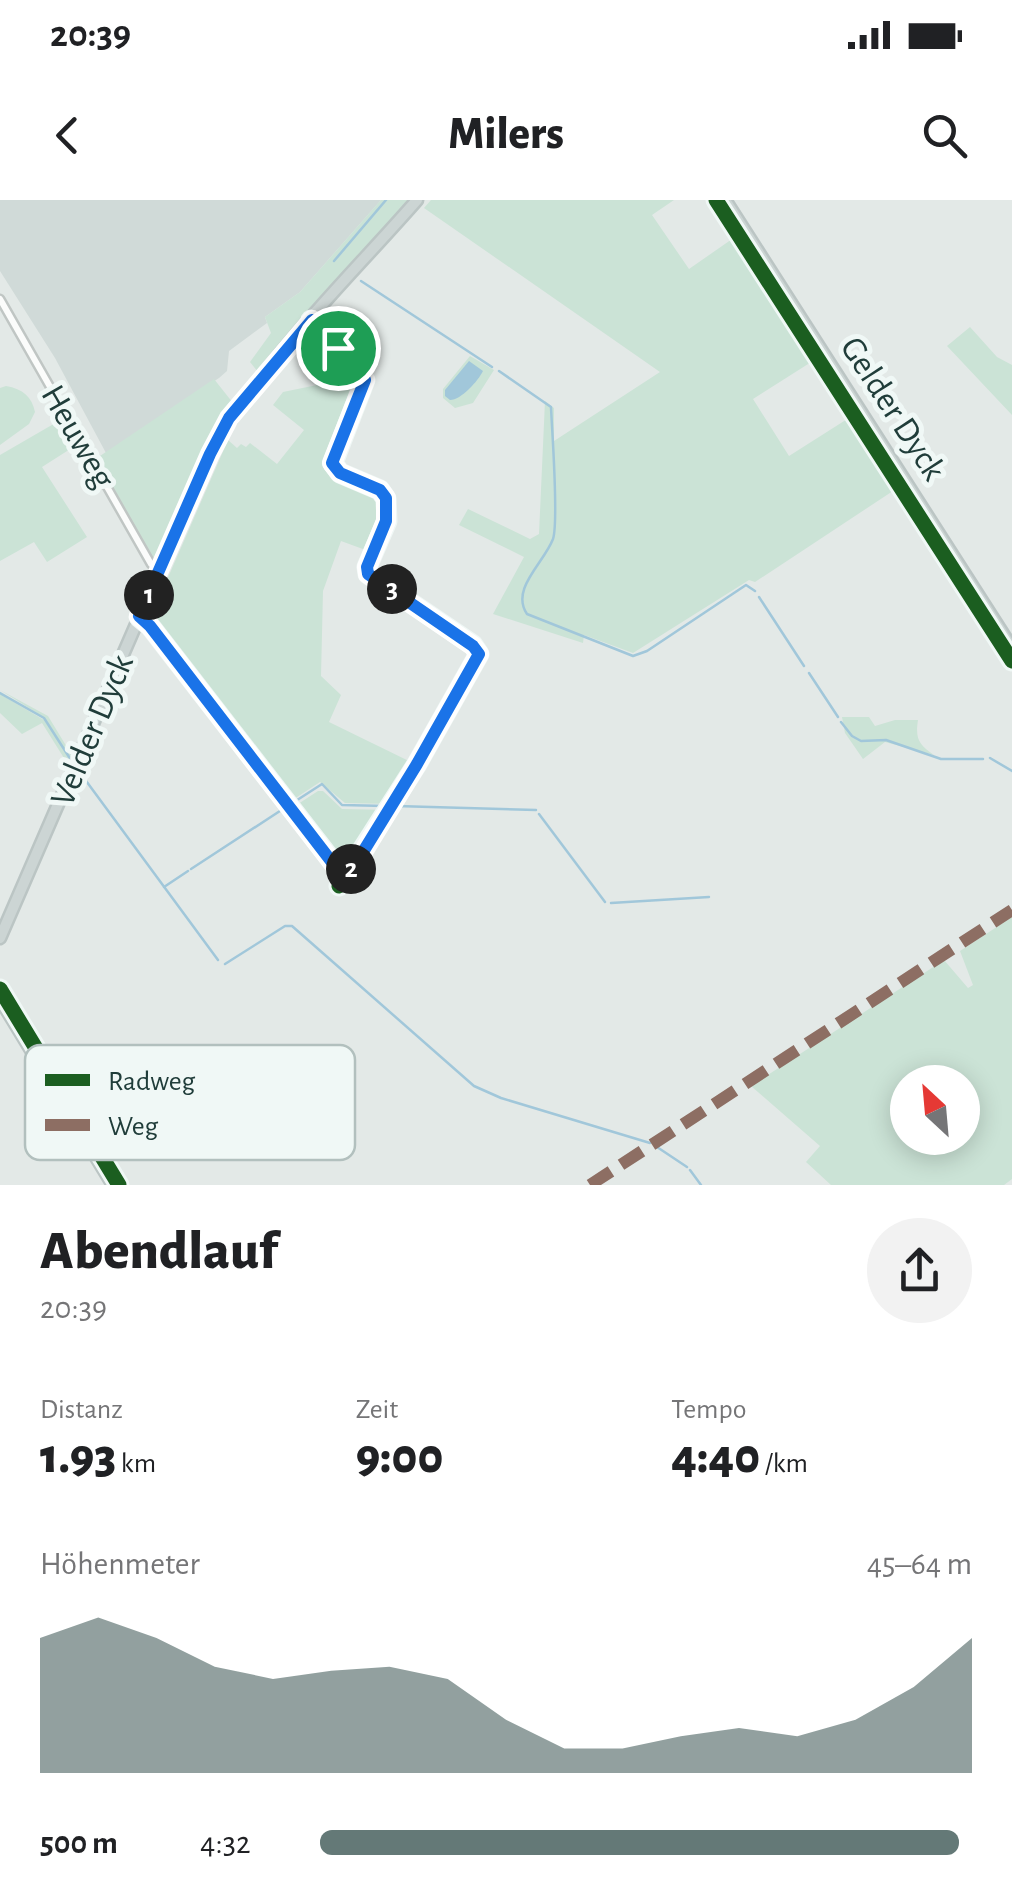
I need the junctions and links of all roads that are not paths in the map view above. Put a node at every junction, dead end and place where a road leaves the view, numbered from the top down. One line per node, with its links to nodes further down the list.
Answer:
1 (417, 200): 4 (main road, Velder Dyck)
2 (725, 200): 7 (main road, Gelder Dyck)
3 (0, 300): 5 (street, Heuweg)
4 (312, 320): 5 (main road, Velder Dyck); 8 (street)
5 (159, 571): 6 (main road, Velder Dyck)
6 (139, 616): 8 (street); 10 (main road, Velder Dyck)
7 (1012, 648)
8 (346, 872): 9 (street)
9 (339, 886)
10 (8, 923): 11 (main road, Velder Dyck); 12 (main road, Velder Dyck)
11 (0, 938)
12 (0, 952)
13 (1, 1002): 14 (main road)
14 (28, 1045)
15 (99, 1160): 16 (main road)
16 (114, 1185)

